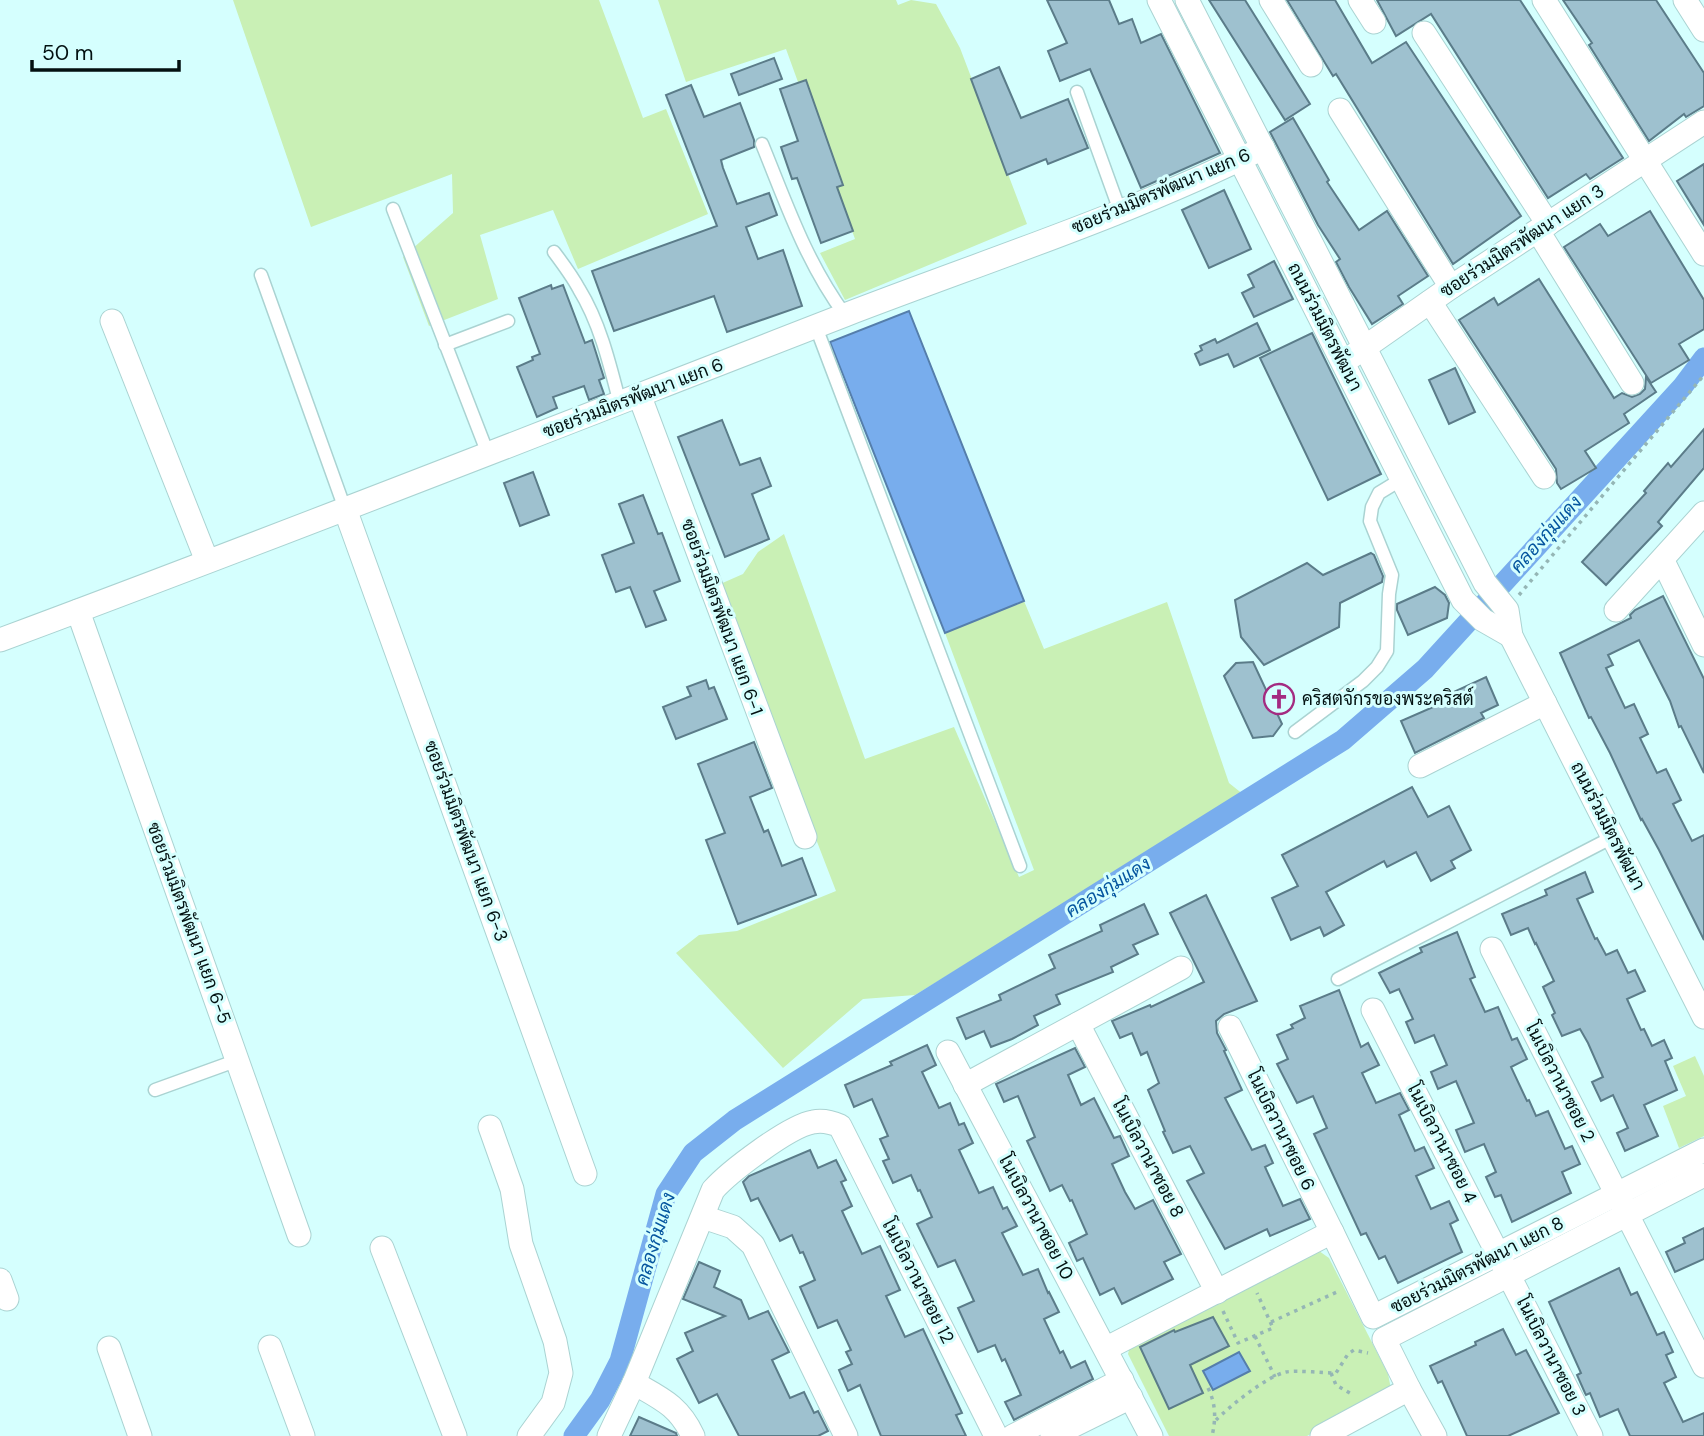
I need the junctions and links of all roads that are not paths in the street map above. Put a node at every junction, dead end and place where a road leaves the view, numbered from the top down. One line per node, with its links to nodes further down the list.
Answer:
1 (1159, 0): 16 (street, ถนนร่วมมิตรพัฒนา)
2 (1187, 0): 15 (street, ถนนร่วมมิตรพัฒนา)
3 (1271, 0): 10 (street)
4 (1360, 0): 7 (street)
5 (1544, 0): 17 (street)
6 (1685, 0): 8 (street)
7 (1374, 22)
8 (1704, 30)
9 (1424, 33): 20 (street)
10 (1311, 65)
11 (1077, 92): 19 (lane)
12 (1340, 110): 24 (street)
13 (1704, 122): 17 (street, ซอยร่วมมิตรพัฒนา แยก 3)
14 (762, 144): 26 (lane)
15 (1263, 148): 16 (street, ซอยร่วมมิตรพัฒนา แยก 6); 31 (street, ถนนร่วมมิตรพัฒนา)
16 (1240, 160): 19 (street, ซอยร่วมมิตรพัฒนา แยก 6); 32 (street, ถนนร่วมมิตรพัฒนา)
17 (1646, 160): 20 (street, ซอยร่วมมิตรพัฒนา แยก 3); 22 (street)
18 (393, 209): 30 (lane)
19 (1121, 211): 26 (street, ซอยร่วมมิตรพัฒนา แยก 6)
20 (1543, 228): 24 (street, ซอยร่วมมิตรพัฒนา แยก 3); 33 (street)
21 (554, 252): 34 (lane)
22 (1704, 254)
23 (261, 275): 38 (lane)
24 (1451, 287): 25 (street, ซอยร่วมมิตรพัฒนา แยก 3)
25 (1430, 302): 31 (street, ซอยร่วมมิตรพัฒนา แยก 3); 36 (street)
26 (845, 315): 29 (street, ซอยร่วมมิตรพัฒนา แยก 6)
27 (112, 321): 40 (street)
28 (508, 321): 30 (lane)
29 (816, 327): 34 (street, ซอยร่วมมิตรพัฒนา แยก 6); 52 (lane)
30 (445, 345): 35 (lane)
31 (1364, 349): 32 (street, ซอยร่วมมิตรพัฒนา แยก 3); 44 (street, ถนนร่วมมิตรพัฒนา)
32 (1342, 362): 37 (street, ถนนร่วมมิตรพัฒนา)
33 (1632, 383)
34 (630, 400): 35 (street, ซอยร่วมมิตรพัฒนา แยก 6); 50 (street, ซอยร่วมมิตรพัฒนา แยก 6-1)
35 (488, 454): 38 (street, ซอยร่วมมิตรพัฒนา แยก 6)
36 (1544, 477)
37 (1402, 479): 44 (street, ถนนร่วมมิตรพัฒนา); 48 (lane)
38 (345, 509): 40 (street, ซอยร่วมมิตรพัฒนา แยก 6); 66 (street, ซอยร่วมมิตรพัฒนา แยก 6-3)
39 (1704, 513): 41 (street)
40 (207, 561): 43 (street, ซอยร่วมมิตรพัฒนา แยก 6)
41 (1663, 561): 42 (street); 46 (street)
42 (1616, 610)
43 (78, 611): 45 (street, ซอยร่วมมิตรพัฒนา แยก 6); 61 (street, ซอยร่วมมิตรพัฒนา แยก 6-5)
44 (1511, 636): 47 (street, ถนนร่วมมิตรพัฒนา)
45 (0, 640)
46 (1704, 645)
47 (1545, 703): 49 (street); 51 (street, ถนนร่วมมิตรพัฒนา)
48 (1295, 732)
49 (1420, 766)
50 (804, 837)
51 (1613, 837): 55 (lane); 57 (street, ถนนร่วมมิตรพัฒนา)
52 (1020, 866)
53 (1492, 949): 68 (street, โนเบิลวานาซอย 2)
54 (1181, 968): 58 (street)
55 (1338, 979)
56 (1373, 1010): 73 (street, โนเบิลวานาซอย 4)
57 (1704, 1017)
58 (1078, 1024): 62 (street); 75 (street, โนเบิลวานาซอย 8)
59 (1230, 1027): 70 (street, โนเบิลวานาซอย 6)
60 (948, 1052): 62 (street, โนเบิลวานาซอย 10)
61 (238, 1060): 63 (lane); 71 (street, ซอยร่วมมิตรพัฒนา แยก 6-5)
62 (965, 1085): 79 (street, โนเบิลวานาซอย 10)
63 (155, 1090)
64 (490, 1127): 88 (street)
65 (1704, 1150): 68 (street, ซอยร่วมมิตรพัฒนา แยก 8)
66 (585, 1174)
67 (1704, 1175): 68 (street, ซอยร่วมมิตรพัฒนา แยก 8)
68 (1623, 1204): 73 (street, ซอยร่วมมิตรพัฒนา แยก 8); 74 (street, ซอยร่วมมิตรพัฒนา แยก 8); 81 (street, โนเบิลวานาซอย 2)
69 (703, 1217): 82 (street); 91 (street); 92 (street, โนเบิลวานาซอย 12)
70 (1332, 1232): 75 (street); 76 (street, ซอยร่วมมิตรพัฒนา แยก 8)
71 (299, 1235)
72 (382, 1248): 87 (street)
73 (1499, 1254): 74 (street, โนเบิลวานาซอย 4); 76 (street, ซอยร่วมมิตรพัฒนา แยก 8)
74 (1510, 1276): 80 (street, ซอยร่วมมิตรพัฒนา แยก 8); 98 (street, โนเบิลวานาซอย 3)
75 (1215, 1293): 79 (street)
76 (1373, 1317): 80 (street)
77 (270, 1347): 86 (street)
78 (109, 1348): 85 (street)
79 (1107, 1348): 83 (street, โนเบิลวานาซอย 10)
80 (1388, 1348): 84 (street)
81 (1704, 1366)
82 (634, 1383): 89 (street); 90 (street)
83 (1126, 1388): 93 (street); 94 (street); 95 (street, โนเบิลวานาซอย 10)
84 (1409, 1389): 96 (street); 97 (street)
85 (140, 1436)
86 (303, 1436)
87 (455, 1436)
88 (529, 1436)
89 (609, 1436)
90 (693, 1436)
91 (846, 1436)
92 (996, 1436)
93 (1013, 1436)
94 (1052, 1436)
95 (1151, 1436)
96 (1322, 1436)
97 (1435, 1436)
98 (1591, 1436)

